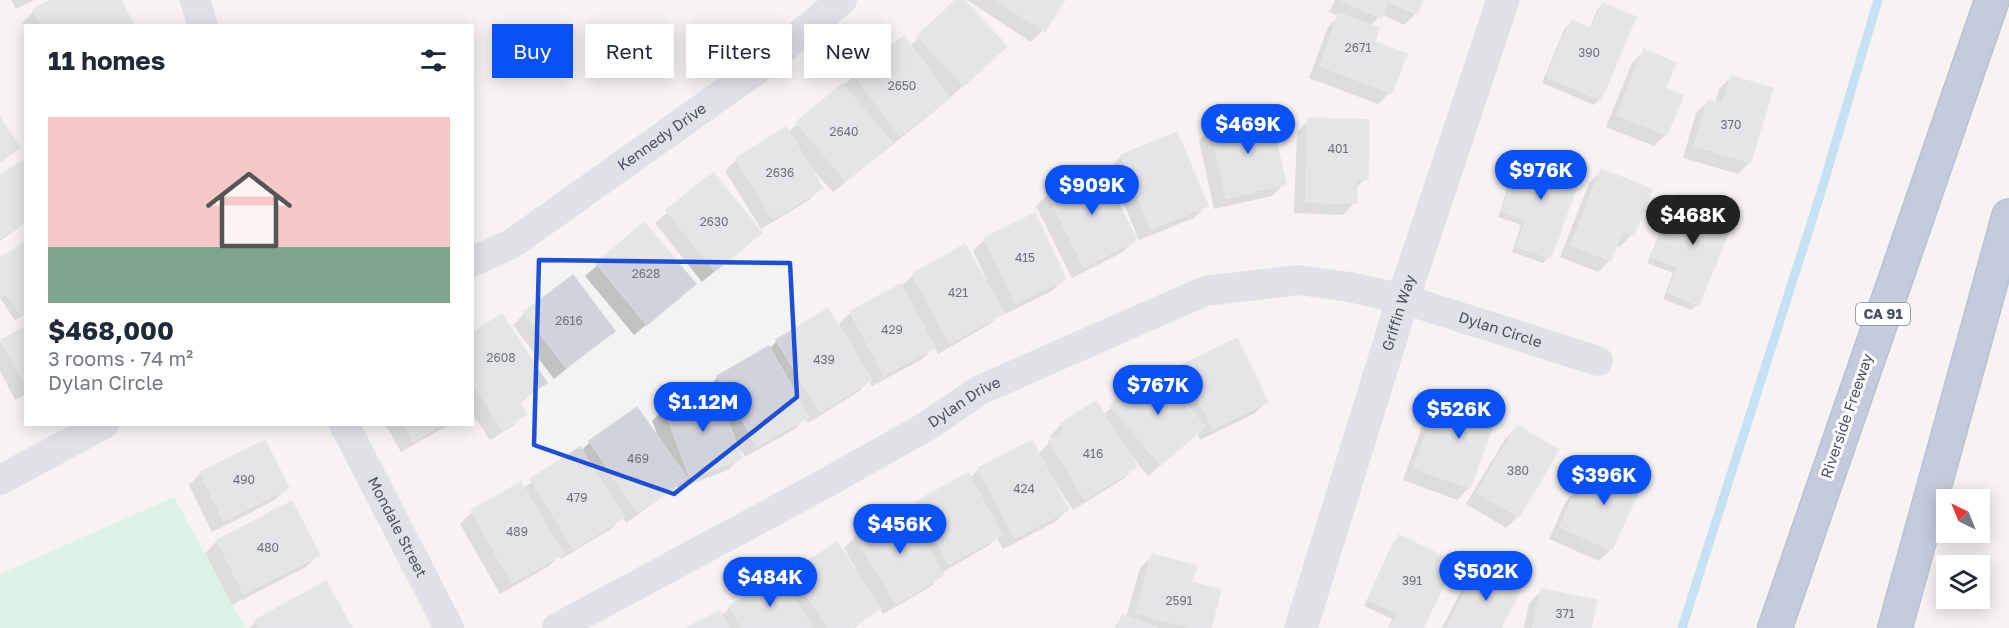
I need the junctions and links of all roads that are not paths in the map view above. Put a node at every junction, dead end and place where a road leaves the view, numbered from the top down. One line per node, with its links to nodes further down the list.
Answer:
1 (195, 0): 5 (street)
2 (842, 0): 7 (street, Kennedy Drive)
3 (1503, 0): 8 (street, Griffin Way)
4 (1992, 0): 16 (highway, Riverside Freeway / CA 91)
5 (202, 24)
6 (2009, 216): 17 (highway)
7 (474, 261)
8 (1403, 299): 9 (street, Dylan Circle); 14 (street, Dylan Drive); 15 (street, Griffin Way)
9 (1598, 361)
10 (100, 426): 12 (street)
11 (345, 426): 13 (street, Mondale Street)
12 (0, 480)
13 (449, 628)
14 (557, 628)
15 (1301, 628)
16 (1775, 628)
17 (1895, 628)

